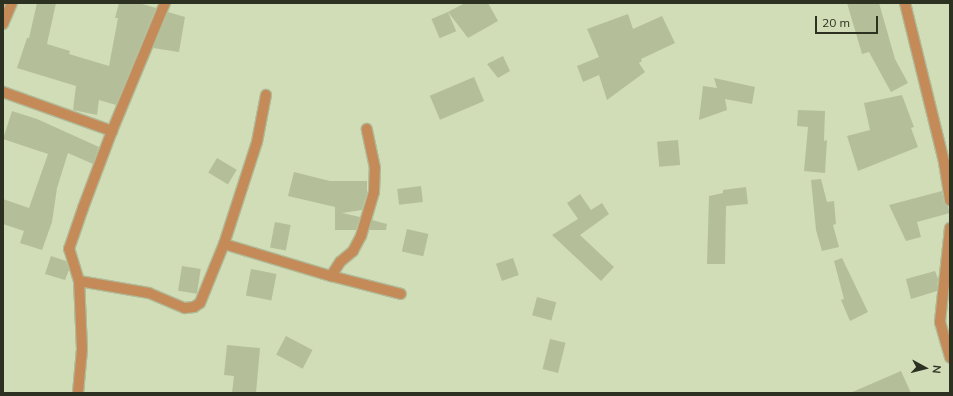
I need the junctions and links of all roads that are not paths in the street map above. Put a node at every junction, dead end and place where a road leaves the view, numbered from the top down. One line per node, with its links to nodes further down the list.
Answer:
1 (12, 3): 4 (street)
2 (165, 3): 8 (street)
3 (905, 3): 9 (street)
4 (3, 24)
5 (3, 92): 8 (street)
6 (266, 95): 11 (street)
7 (367, 129): 12 (street)
8 (112, 131): 13 (street)
9 (950, 201)
10 (950, 228): 15 (street)
11 (224, 244): 12 (street); 13 (street)
12 (331, 276): 14 (street)
13 (79, 281): 16 (street)
14 (401, 294)
15 (950, 358)
16 (78, 393)

